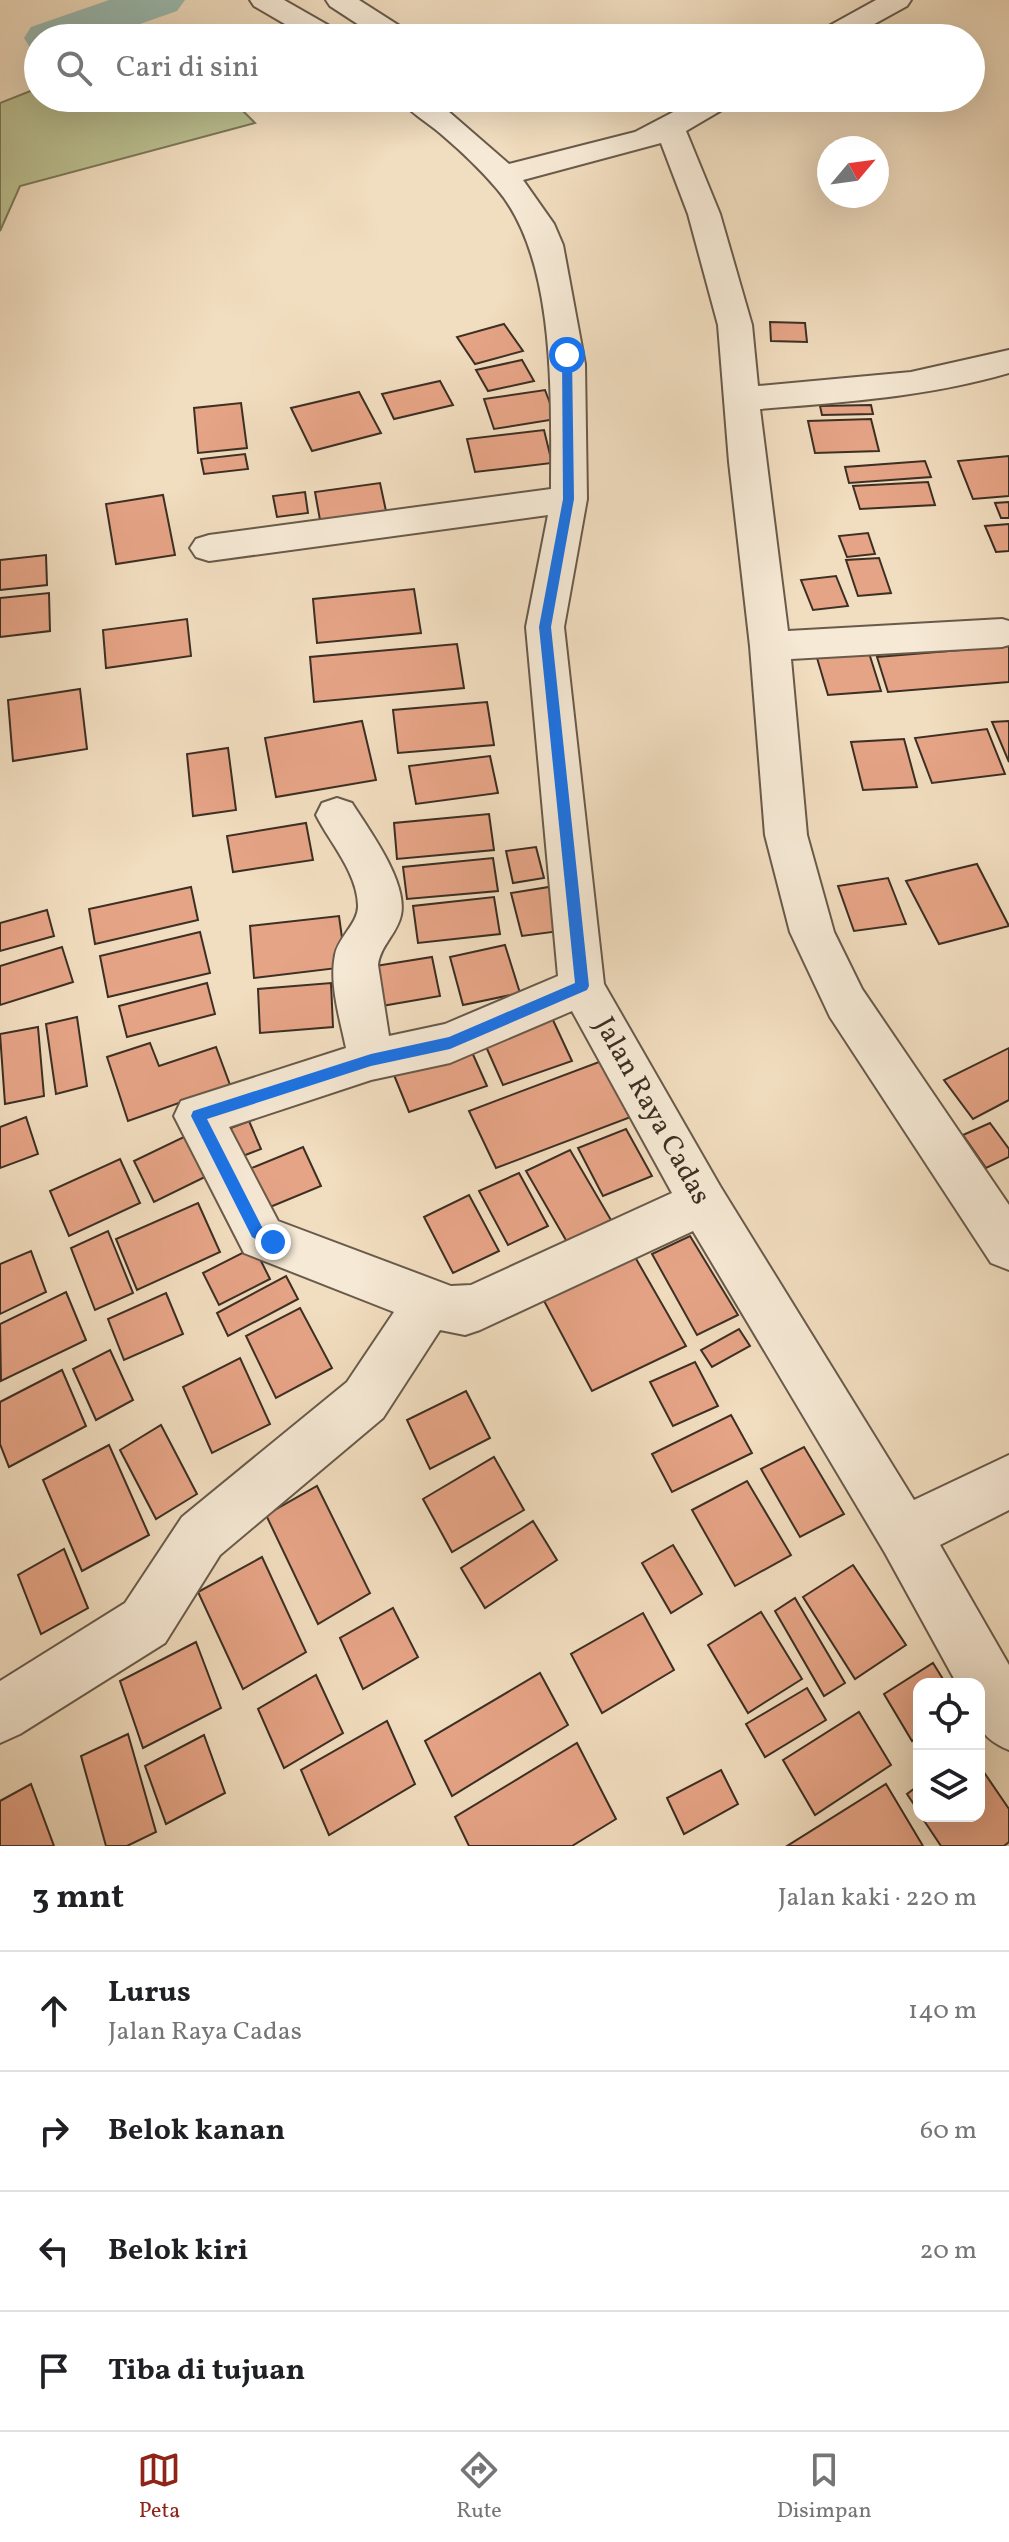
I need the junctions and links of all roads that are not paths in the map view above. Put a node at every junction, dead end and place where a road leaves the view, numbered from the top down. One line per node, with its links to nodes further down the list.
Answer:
1 (264, 0): 4 (street)
2 (340, 0): 5 (street)
3 (897, 0): 6 (street)
4 (306, 24)
5 (377, 24)
6 (853, 24)
7 (436, 112): 10 (street, Jalan Raya Cadas)
8 (696, 112): 9 (street)
9 (658, 133): 10 (street); 12 (street)
10 (504, 175): 13 (street, Jalan Raya Cadas)
11 (1009, 361): 12 (street)
12 (743, 399): 16 (street)
13 (569, 499): 14 (street); 18 (street, Jalan Raya Cadas)
14 (209, 548)
15 (1002, 633): 16 (street)
16 (770, 646): 21 (street)
17 (337, 815): 19 (street)
18 (582, 986): 19 (street); 20 (street, Jalan Raya Cadas)
19 (371, 1060): 22 (street)
20 (703, 1202): 22 (street); 24 (street, Jalan Raya Cadas)
21 (1009, 1247)
22 (429, 1303): 25 (street)
23 (1006, 1484): 24 (street)
24 (904, 1534): 26 (street, Jalan Raya Cadas)
25 (0, 1714)
26 (1009, 1721)

